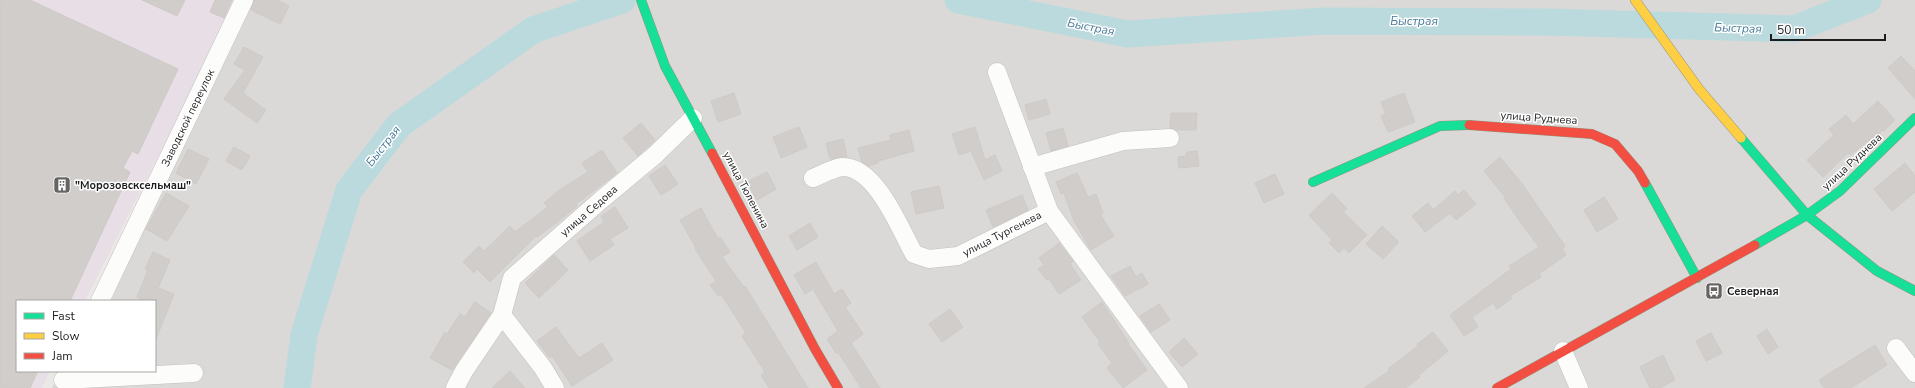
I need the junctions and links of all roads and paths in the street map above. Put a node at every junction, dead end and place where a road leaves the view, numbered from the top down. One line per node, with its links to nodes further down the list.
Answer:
1 (244, 0): 15 (street, Заводской переулок)
2 (641, 0): 5 (street, улица Тюленина)
3 (1635, 0): 12 (street)
4 (996, 72): 8 (street, улица Тургенева)
5 (693, 118): 16 (street, улица Седова); 24 (street, улица Тюленина)
6 (1915, 118): 12 (street, улица Руднева)
7 (1170, 138): 8 (street)
8 (1032, 167): 11 (street, улица Тургенева)
9 (813, 178): 11 (street, улица Тургенева)
10 (1313, 182): 13 (street, улица Руднева)
11 (1049, 211): 25 (street, улица Тургенева)
12 (1807, 215): 13 (street, улица Руднева); 14 (street)
13 (1697, 278): 18 (street, улица Руднева)
14 (1915, 291)
15 (100, 300)
16 (502, 315): 22 (street, улица Седова); 23 (street)
17 (1896, 348): 20 (street)
18 (1563, 351): 26 (street, улица Руднева); 27 (street)
19 (194, 373): 21 (street)
20 (1915, 374)
21 (63, 380)
22 (455, 388)
23 (554, 388)
24 (838, 388)
25 (1179, 388)
26 (1497, 388)
27 (1579, 388)

